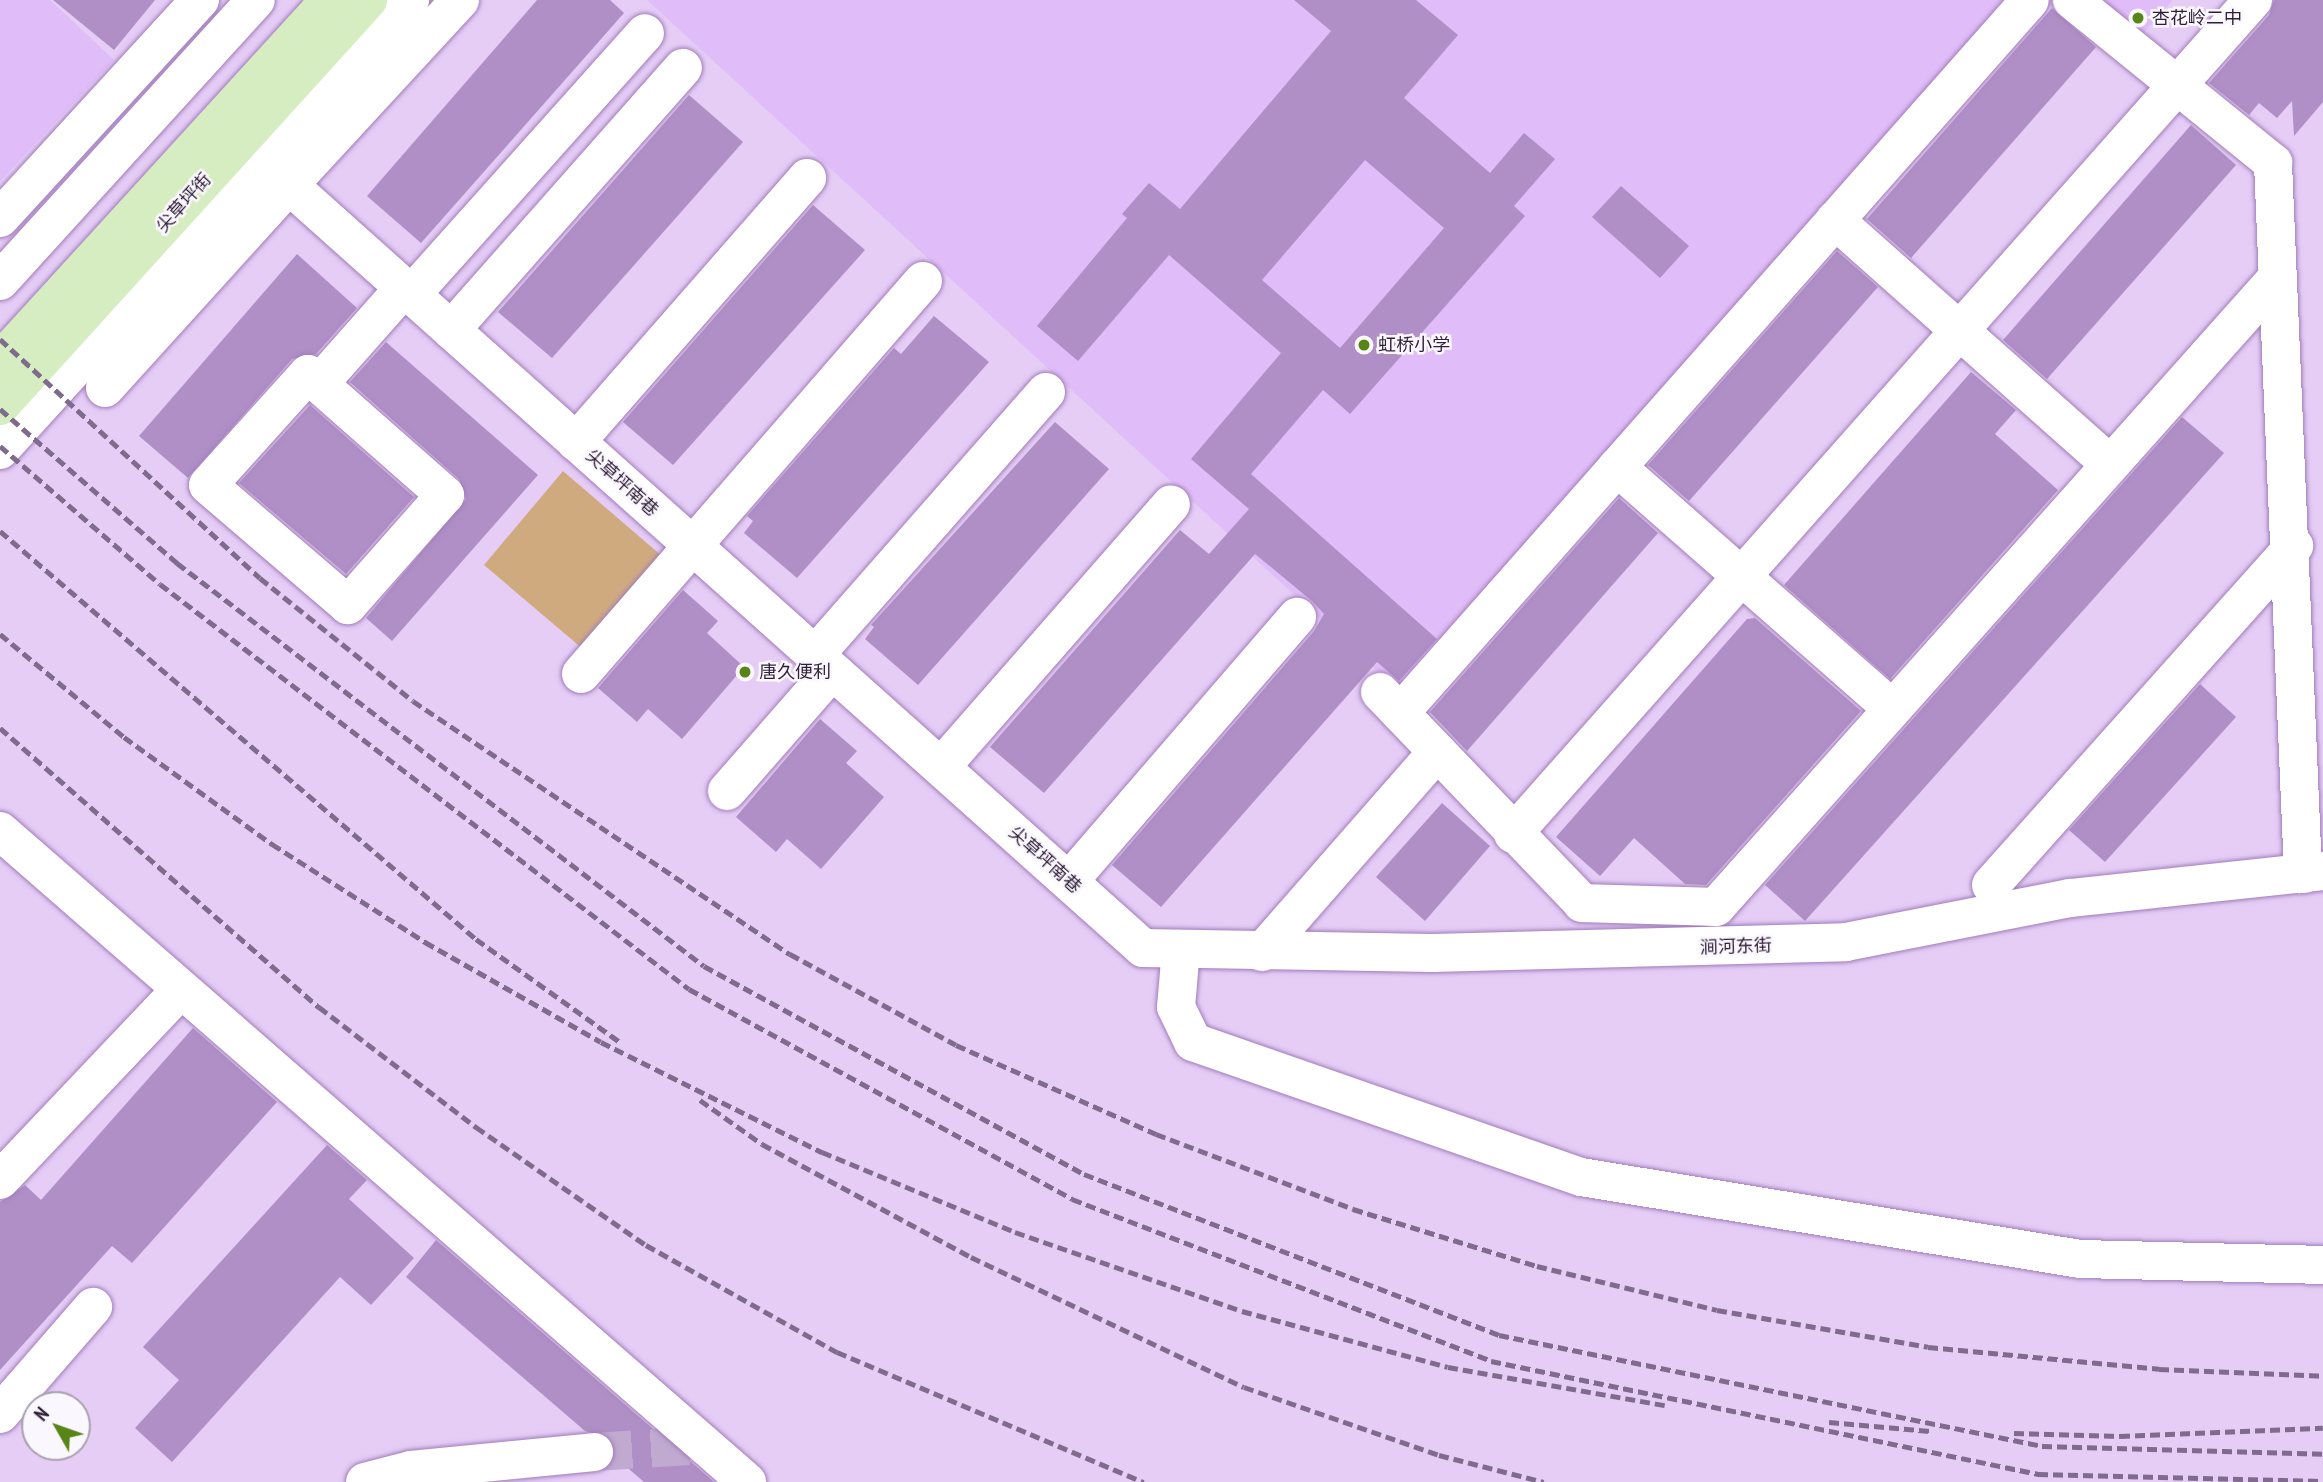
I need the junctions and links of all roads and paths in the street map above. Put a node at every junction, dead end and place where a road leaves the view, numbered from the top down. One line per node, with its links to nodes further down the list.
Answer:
1 (200, 0): 15 (street)
2 (256, 0): 18 (street)
3 (330, 0): 23 (main road, 尖草坪街)
4 (368, 0): 27 (main road, 尖草坪街)
5 (410, 0): 29 (street)
6 (460, 0): 14 (street)
7 (2030, 0): 16 (street)
8 (2072, 0): 12 (street)
9 (2253, 0): 12 (street)
10 (645, 33): 20 (street)
11 (683, 68): 21 (street)
12 (2179, 88): 17 (street); 22 (street)
13 (807, 178): 28 (street)
14 (289, 185): 20 (street, 尖草坪南巷); 25 (street)
15 (8, 197)
16 (1835, 220): 22 (street); 31 (street)
17 (2278, 277): 30 (street); 34 (street)
18 (0, 281)
19 (923, 281): 33 (street)
20 (407, 292): 21 (street, 尖草坪南巷); 24 (street)
21 (451, 330): 28 (street, 尖草坪南巷)
22 (1961, 333): 30 (street); 35 (street)
23 (0, 361)
24 (319, 384): 24 (street)
25 (105, 388)
26 (1046, 392): 37 (street)
27 (0, 406)
28 (576, 442): 33 (street, 尖草坪南巷)
29 (0, 450)
30 (2110, 464): 39 (street)
31 (1617, 467): 35 (street); 40 (street)
32 (1171, 504): 41 (street)
33 (692, 546): 37 (street, 尖草坪南巷); 38 (street)
34 (2292, 549): 45 (street); 47 (street)
35 (1742, 578): 39 (street); 43 (street)
36 (1297, 617): 46 (street)
37 (824, 663): 41 (street, 尖草坪南巷); 42 (street)
38 (581, 674)
39 (1892, 709): 43 (street)
40 (1437, 752): 43 (street); 50 (street)
41 (941, 767): 46 (street, 尖草坪南巷)
42 (727, 791)
43 (1513, 834)
44 (6, 847): 51 (street)
45 (2313, 872): 50 (street, 涧河东街)
46 (1069, 881): 48 (street, 尖草坪南巷)
47 (1991, 885)
48 (1143, 948): 49 (street, 涧河东街)
49 (1181, 949): 50 (street, 涧河东街); 53 (street)
50 (1262, 952)
51 (181, 989): 52 (street); 58 (street)
52 (0, 1180)
53 (2323, 1265)
54 (93, 1307): 55 (street)
55 (0, 1414)
56 (594, 1452): 57 (street)
57 (365, 1482)
58 (747, 1482)

